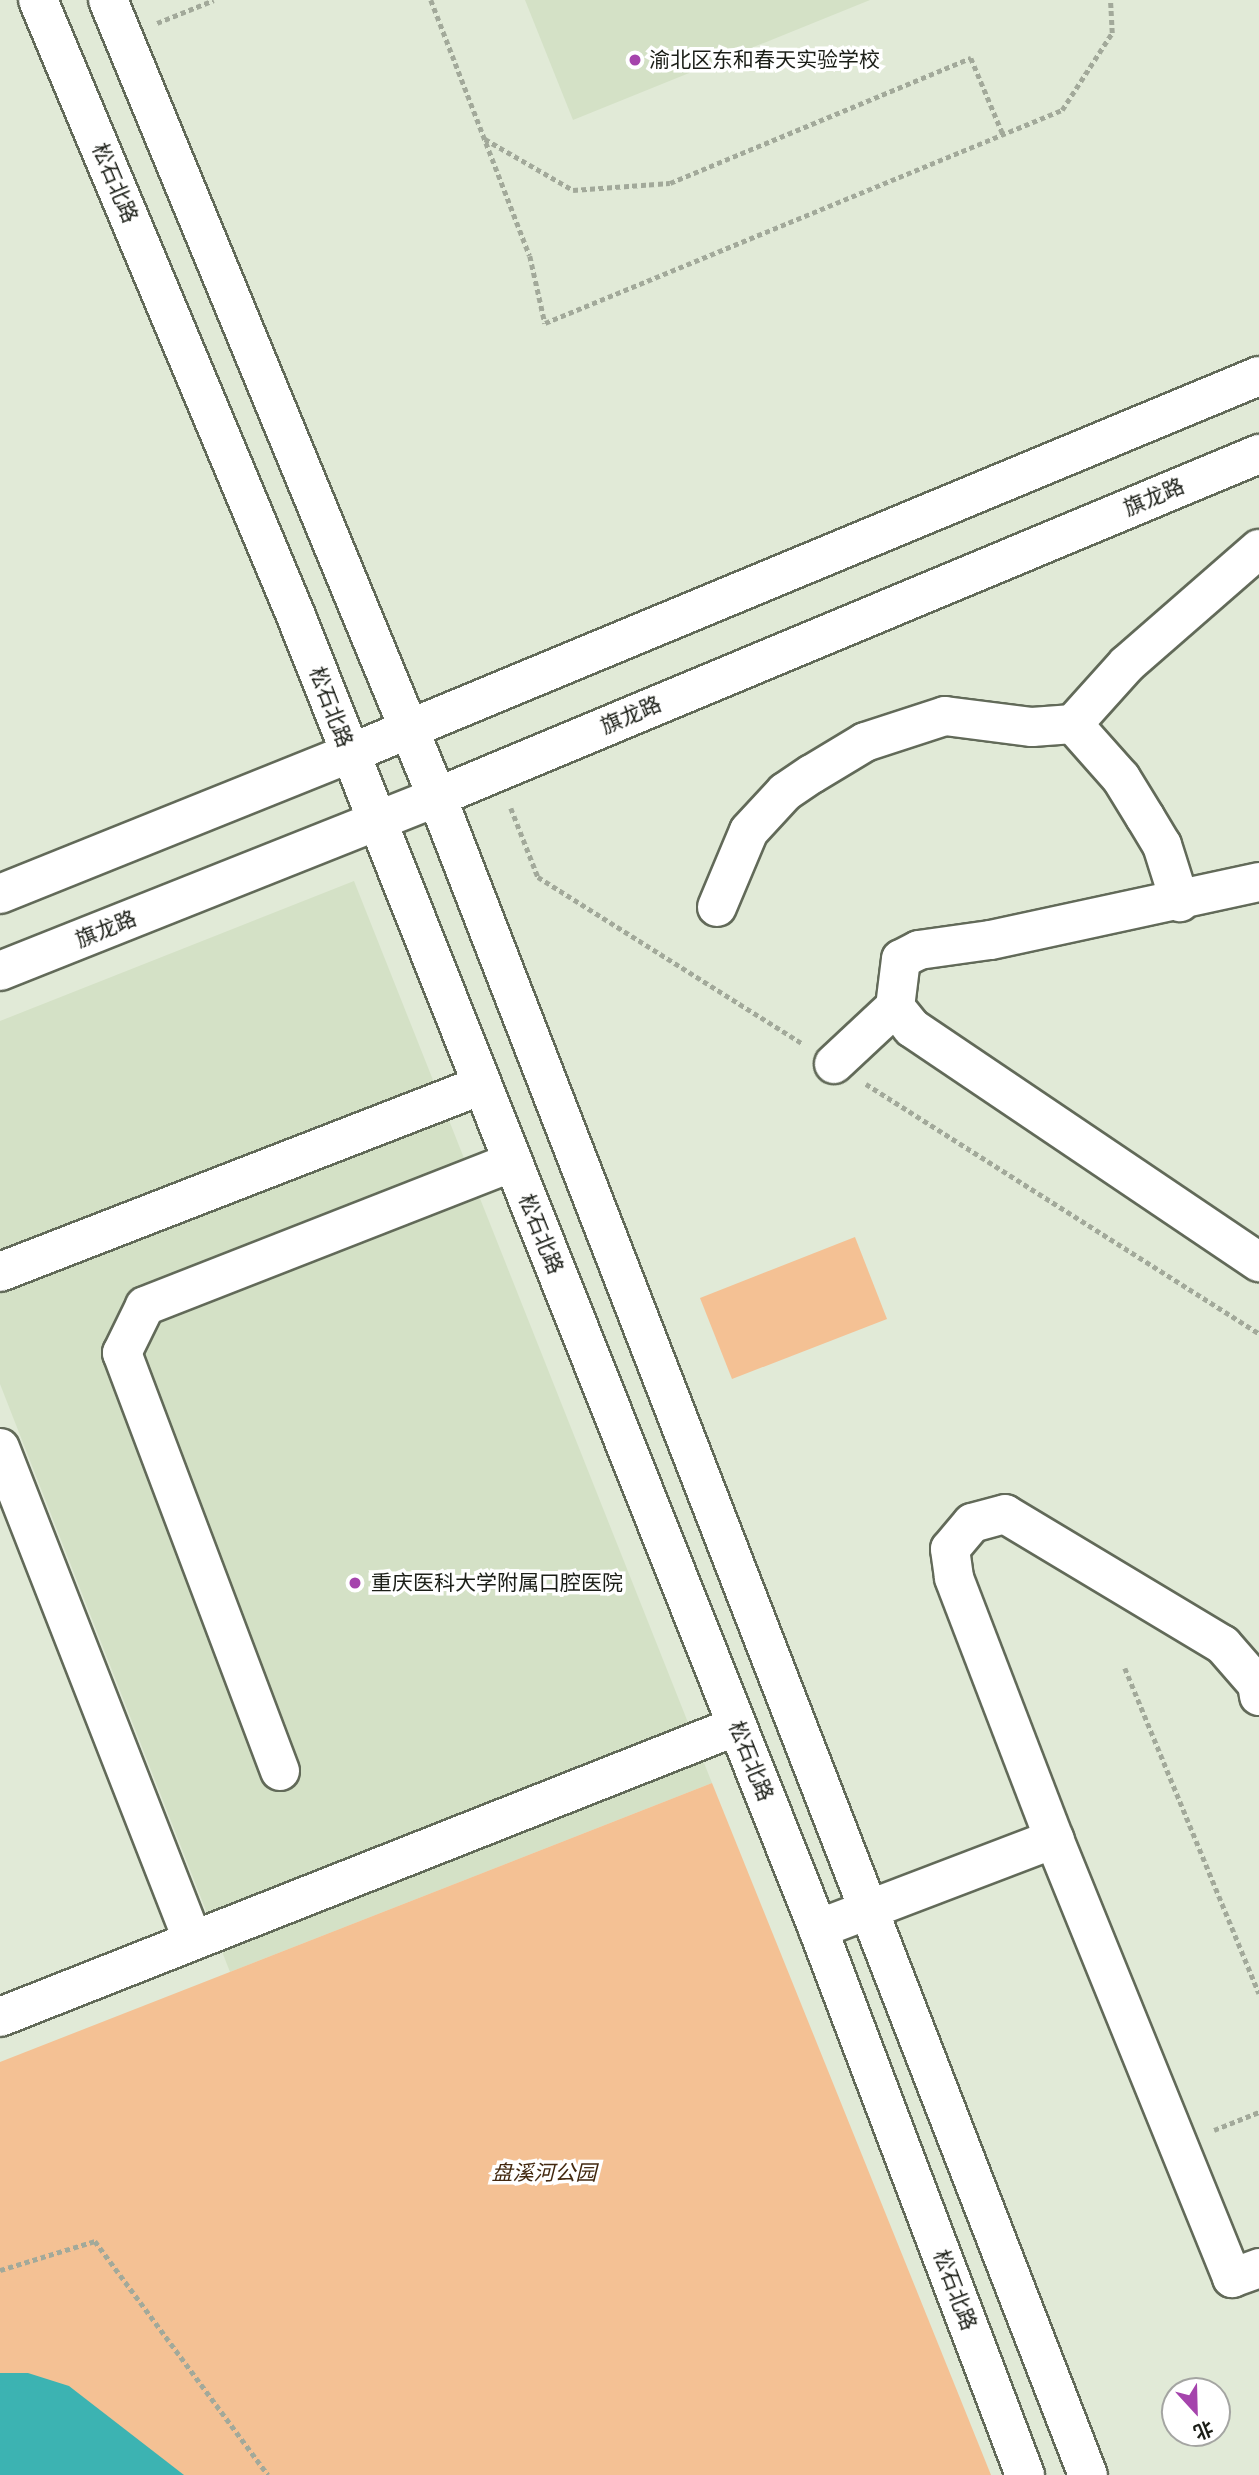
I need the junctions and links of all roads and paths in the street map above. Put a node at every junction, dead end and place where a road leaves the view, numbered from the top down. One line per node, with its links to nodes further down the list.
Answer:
1 (38, 0): 14 (main road, 松石北路)
2 (108, 0): 6 (main road)
3 (214, 0): 6 (path)
4 (431, 0): 8 (path)
5 (1110, 0): 7 (path)
6 (123, 37): 13 (main road)
7 (1003, 134): 8 (path); 8 (path)
8 (485, 139)
9 (1259, 376): 13 (main road)
10 (1259, 454): 15 (main road, 旗龙路)
11 (1259, 549): 12 (main road)
12 (1073, 724): 19 (main road); 20 (main road)
13 (409, 727): 14 (main road); 15 (main road)
14 (349, 754): 16 (main road, 松石北路); 18 (main road)
15 (437, 797): 16 (main road, 旗龙路); 34 (main road)
16 (377, 821): 21 (main road, 旗龙路); 24 (main road, 松石北路)
17 (1259, 882): 19 (main road)
18 (0, 894)
19 (1180, 902): 22 (main road)
20 (718, 907)
21 (0, 971)
22 (895, 1007): 23 (main road); 26 (main road)
23 (834, 1064)
24 (482, 1085): 25 (main road, 松石北路); 27 (main road)
25 (513, 1162): 31 (main road, 松石北路); 32 (main road)
26 (1259, 1262)
27 (0, 1272)
28 (0, 1448): 36 (main road)
29 (1125, 1668): 37 (path)
30 (1259, 1696): 33 (main road)
31 (737, 1726): 35 (main road, 松石北路); 36 (main road)
32 (280, 1771)
33 (1055, 1839): 34 (main road); 40 (main road)
34 (867, 1910): 35 (main road); 45 (main road)
35 (818, 1929): 44 (main road, 松石北路)
36 (193, 1941): 38 (main road)
37 (1259, 1993)
38 (0, 2017)
39 (1259, 2112): 40 (path)
40 (1178, 2145): 41 (main road)
41 (1259, 2268)
42 (0, 2270): 43 (path)
43 (268, 2475)
44 (1026, 2475)
45 (1088, 2475)

